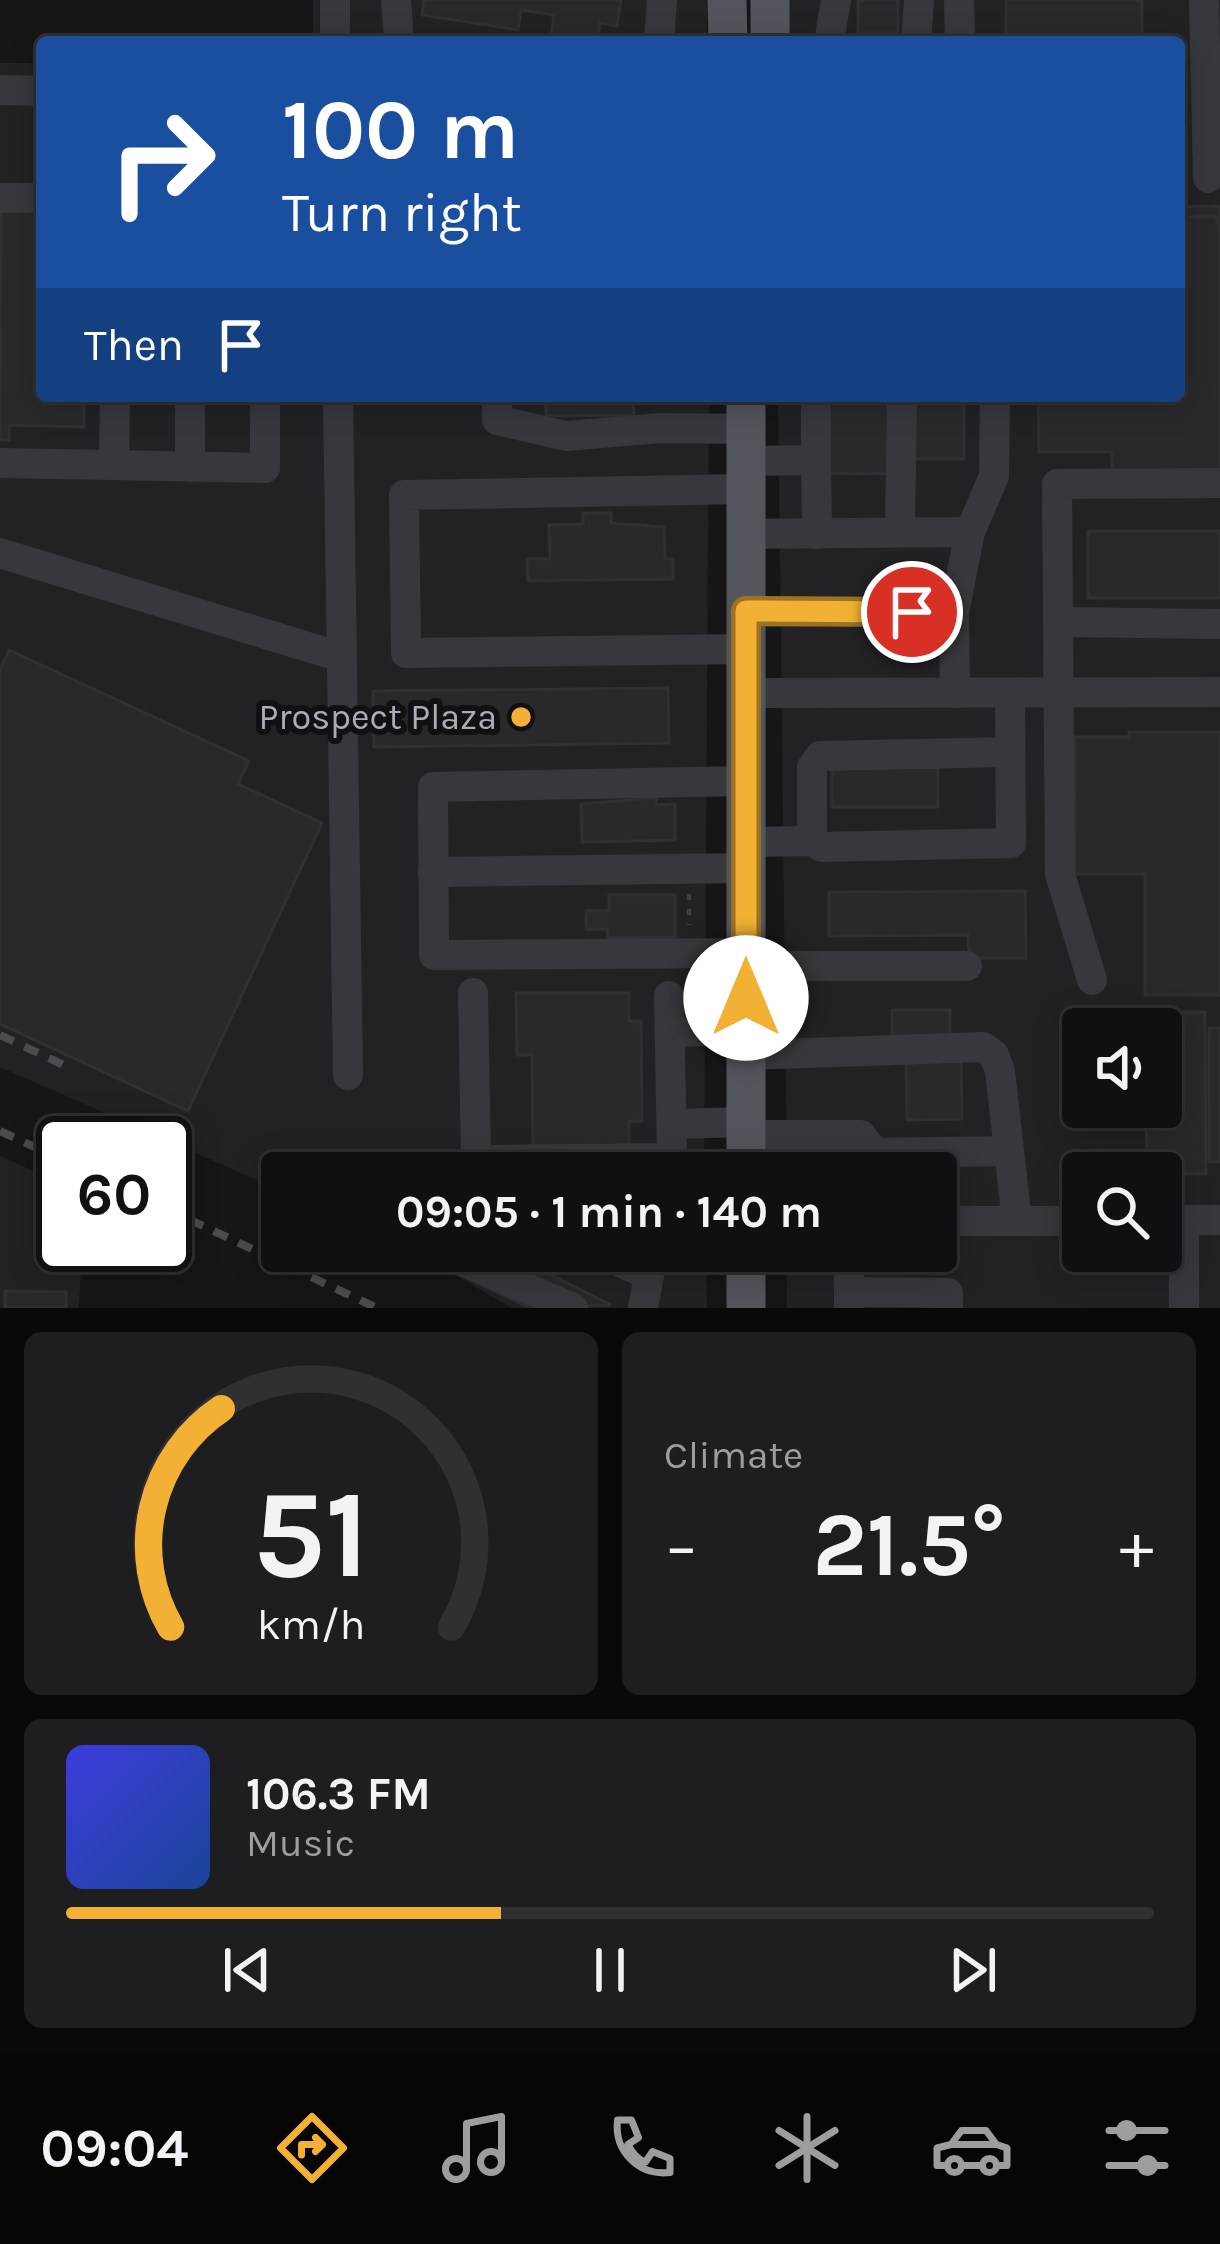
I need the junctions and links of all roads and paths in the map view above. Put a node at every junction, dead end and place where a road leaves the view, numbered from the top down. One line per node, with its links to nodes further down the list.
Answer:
1 (335, 0): 9 (street)
2 (396, 0): 10 (street)
3 (662, 0): 11 (street)
4 (728, 0): 12 (main road)
5 (836, 0): 13 (street)
6 (919, 0): 14 (street)
7 (959, 0): 15 (street)
8 (1204, 0): 18 (street)
9 (335, 36)
10 (399, 36)
11 (659, 36)
12 (728, 36)
13 (830, 36)
14 (916, 36)
15 (960, 36)
16 (0, 90): 17 (street)
17 (36, 91)
18 (1202, 178)
19 (0, 198): 20 (street)
20 (36, 198)
21 (115, 402): 32 (street)
22 (190, 402): 33 (street)
23 (265, 402): 33 (street)
24 (338, 402): 44 (street)
25 (497, 402): 29 (street)
26 (816, 402): 30 (street)
27 (902, 402): 35 (street)
28 (994, 402): 36 (street)
29 (746, 444): 30 (street); 37 (main road); 43 (street)
30 (816, 460): 38 (street)
31 (0, 463): 32 (street)
32 (114, 465): 33 (street)
33 (190, 467)
34 (1220, 483): 41 (street)
35 (900, 532): 36 (street); 38 (street)
36 (970, 532): 40 (street)
37 (746, 534): 38 (street); 43 (main road)
38 (817, 534)
39 (0, 553): 44 (street)
40 (954, 612): 43 (street); 47 (street)
41 (1058, 622): 42 (street); 49 (street)
42 (1220, 624)
43 (746, 630): 46 (main road)
44 (341, 657): 64 (street)
45 (1220, 692): 49 (street)
46 (746, 693): 47 (street); 51 (main road)
47 (955, 693): 48 (street)
48 (1010, 693): 49 (street); 50 (street)
49 (1058, 693): 59 (street)
50 (1010, 752): 52 (street); 52 (street)
51 (746, 781): 53 (main road); 54 (street)
52 (812, 842): 53 (street)
53 (746, 855): 54 (street); 57 (main road)
54 (433, 872): 57 (street)
55 (689, 889): 56 (path)
56 (689, 932)
57 (746, 959): 58 (street); 63 (main road)
58 (967, 966)
59 (1093, 980)
60 (473, 993): 65 (street)
61 (669, 996): 62 (street)
62 (670, 1032): 63 (street); 65 (street)
63 (746, 1042): 66 (main road); 67 (street)
64 (347, 1075)
65 (672, 1124): 66 (street)
66 (746, 1144): 68 (street)
67 (1009, 1150): 69 (street); 73 (street)
68 (873, 1152)
69 (957, 1156)
70 (1182, 1220): 71 (street)
71 (1220, 1220)
72 (957, 1221): 73 (street)
73 (1017, 1221): 74 (street)
74 (1062, 1221)
75 (488, 1272): 80 (street)
76 (649, 1272): 81 (street)
77 (746, 1272): 82 (main road)
78 (1179, 1272): 84 (street)
79 (850, 1300): 83 (street)
80 (573, 1308)
81 (643, 1308)
82 (746, 1308)
83 (948, 1308)
84 (1184, 1308)

